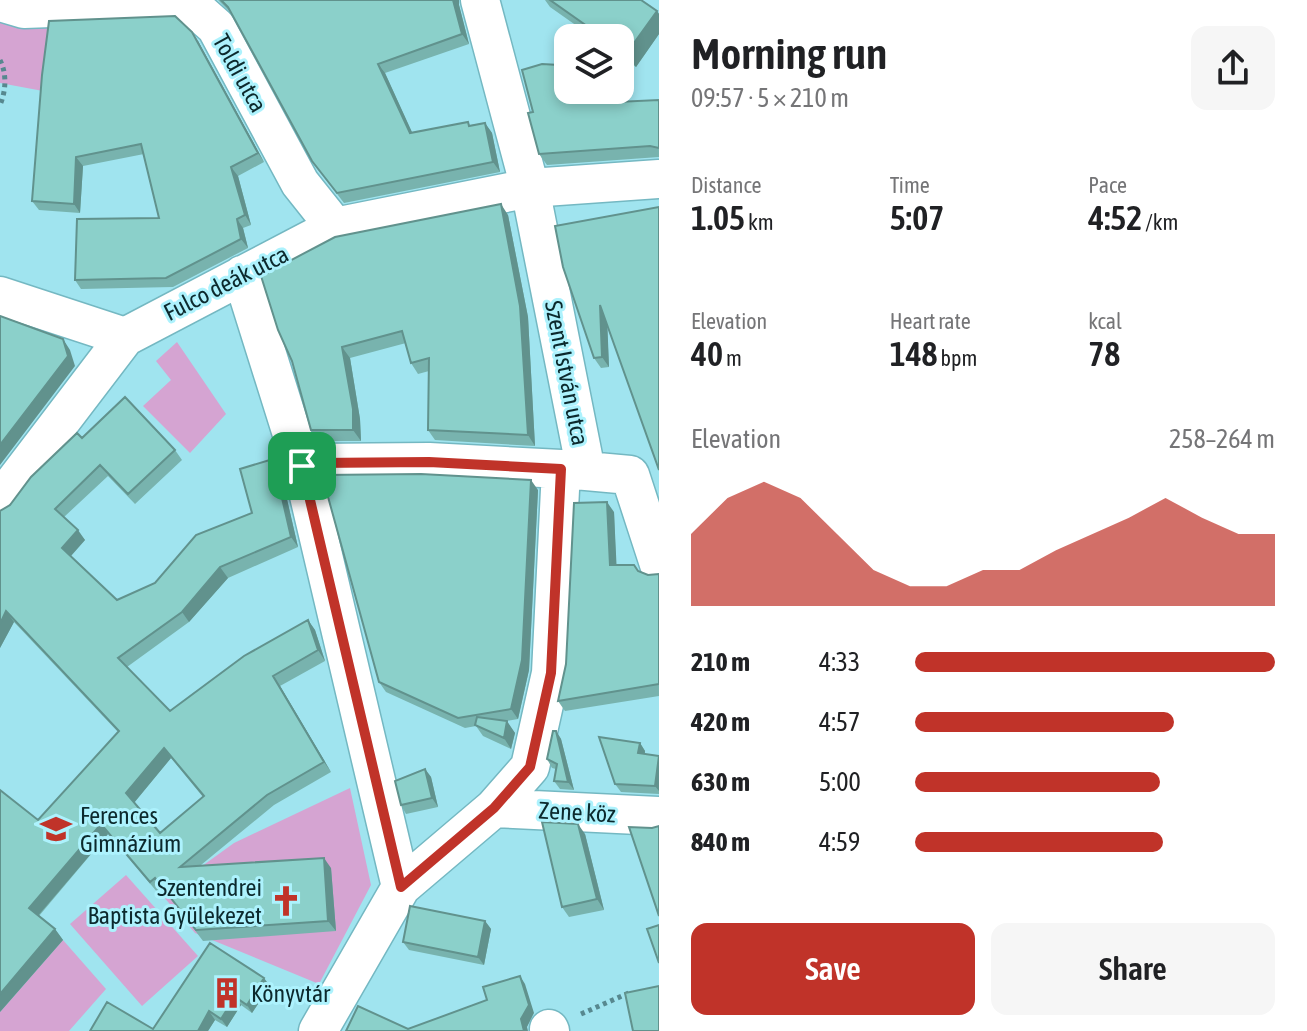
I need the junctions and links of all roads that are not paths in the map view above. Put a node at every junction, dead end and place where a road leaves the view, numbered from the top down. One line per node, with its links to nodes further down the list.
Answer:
1 (480, 0): 4 (street, Szent István utca)
2 (0, 2): 5 (street, Toldi utca)
3 (659, 179): 4 (street, Fulco deák utca)
4 (530, 188): 5 (street, Fulco deák utca); 10 (street, Szent István utca)
5 (335, 227): 6 (street, Fulco deák utca)
6 (242, 275): 8 (street, Fulco deák utca); 9 (street)
7 (0, 296): 8 (street)
8 (125, 337): 12 (street, Fulco deák utca)
9 (302, 466): 10 (street); 16 (street)
10 (574, 470): 11 (street, Szent István utca); 14 (street)
11 (644, 473): 13 (street, Szent István utca)
12 (0, 501)
13 (659, 564)
14 (494, 808): 15 (street, Zene köz); 16 (street)
15 (659, 816)
16 (401, 887): 17 (street)
17 (318, 1031)

